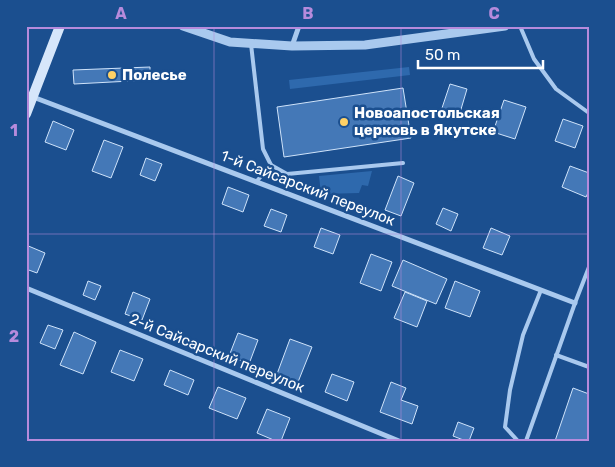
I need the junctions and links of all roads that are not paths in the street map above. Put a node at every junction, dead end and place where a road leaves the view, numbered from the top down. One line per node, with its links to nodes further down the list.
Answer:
1 (60, 26): 8 (main road)
2 (183, 26): 6 (street)
3 (299, 26): 7 (street)
4 (505, 26): 7 (street)
5 (520, 26): 9 (lane)
6 (251, 44): 7 (street); 12 (lane)
7 (292, 46)
8 (33, 97): 10 (main road); 13 (street, 1-й Сайсарский переулок)
9 (589, 113)
10 (26, 114)
11 (403, 163): 12 (lane)
12 (271, 165): 13 (lane)
13 (256, 182): 16 (street, 1-й Сайсарский переулок)
14 (589, 267): 17 (lane)
15 (26, 288): 20 (street, 2-й Сайсарский переулок)
16 (541, 290): 17 (street, 1-й Сайсарский переулок); 21 (lane)
17 (575, 303): 18 (lane)
18 (556, 355): 19 (lane); 22 (lane)
19 (589, 367)
20 (399, 441)
21 (518, 441)
22 (526, 441)

